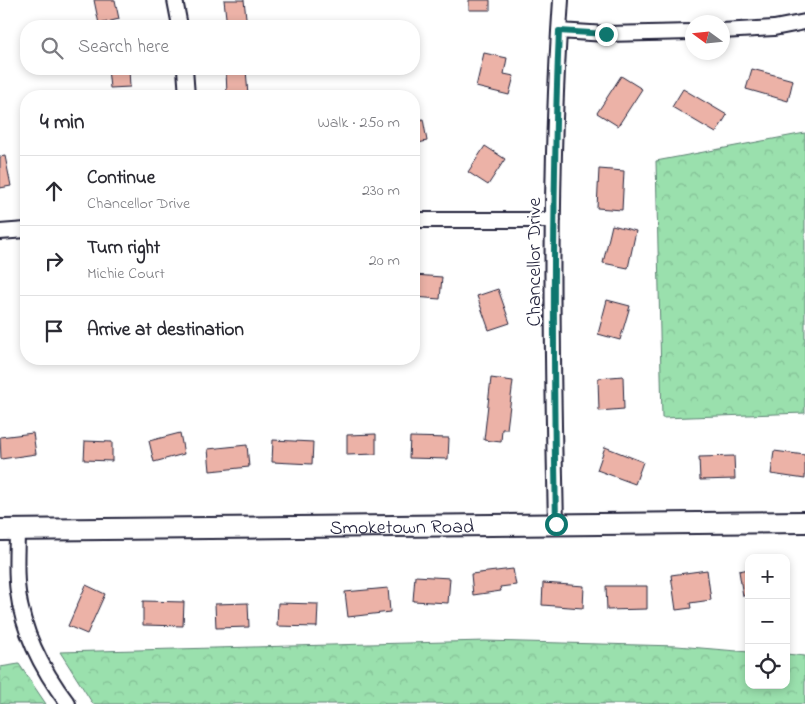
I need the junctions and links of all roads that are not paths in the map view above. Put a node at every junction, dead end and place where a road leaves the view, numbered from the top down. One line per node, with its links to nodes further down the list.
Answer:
1 (175, 0): 3 (street)
2 (561, 0): 5 (street, Chancellor Drive)
3 (179, 20)
4 (805, 22): 6 (street)
5 (559, 31): 7 (street); 11 (street, Chancellor Drive)
6 (730, 31)
7 (685, 32)
8 (185, 75): 9 (street)
9 (187, 90)
10 (420, 220): 11 (street)
11 (553, 220): 15 (street, Chancellor Drive)
12 (20, 230): 13 (street)
13 (0, 232)
14 (805, 522): 15 (main road, Smoketown Road)
15 (556, 524): 16 (main road, Smoketown Road)
16 (9, 530): 17 (street)
17 (68, 704)

